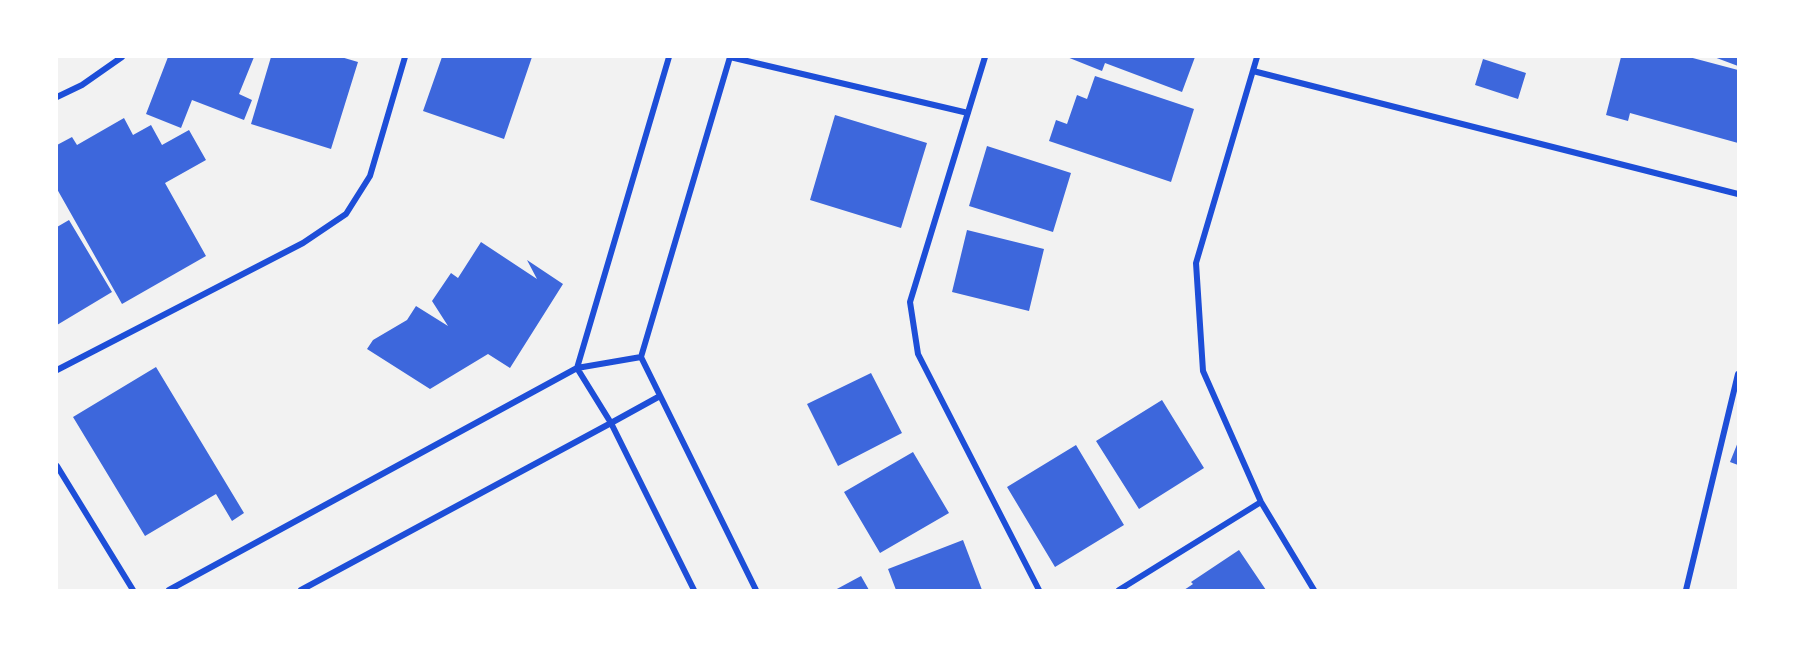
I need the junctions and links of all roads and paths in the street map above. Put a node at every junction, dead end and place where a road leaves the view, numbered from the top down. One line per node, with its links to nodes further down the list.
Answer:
1 (122, 57): 8 (street)
2 (405, 57): 13 (street)
3 (669, 57): 12 (street)
4 (730, 57): 9 (street); 11 (street)
5 (985, 57): 9 (street)
6 (1257, 57): 7 (street)
7 (1253, 71): 10 (street); 18 (street)
8 (57, 97)
9 (968, 113): 24 (street)
10 (1738, 194)
11 (641, 357): 12 (street); 15 (street)
12 (577, 368): 16 (street); 20 (street)
13 (57, 370)
14 (1738, 374): 27 (street)
15 (660, 396): 16 (street); 23 (street)
16 (611, 423): 21 (street); 22 (street)
17 (57, 466): 19 (street)
18 (1262, 502): 25 (street); 26 (street)
19 (133, 590)
20 (169, 590)
21 (301, 590)
22 (694, 590)
23 (756, 590)
24 (1039, 590)
25 (1119, 590)
26 (1314, 590)
27 (1686, 590)

